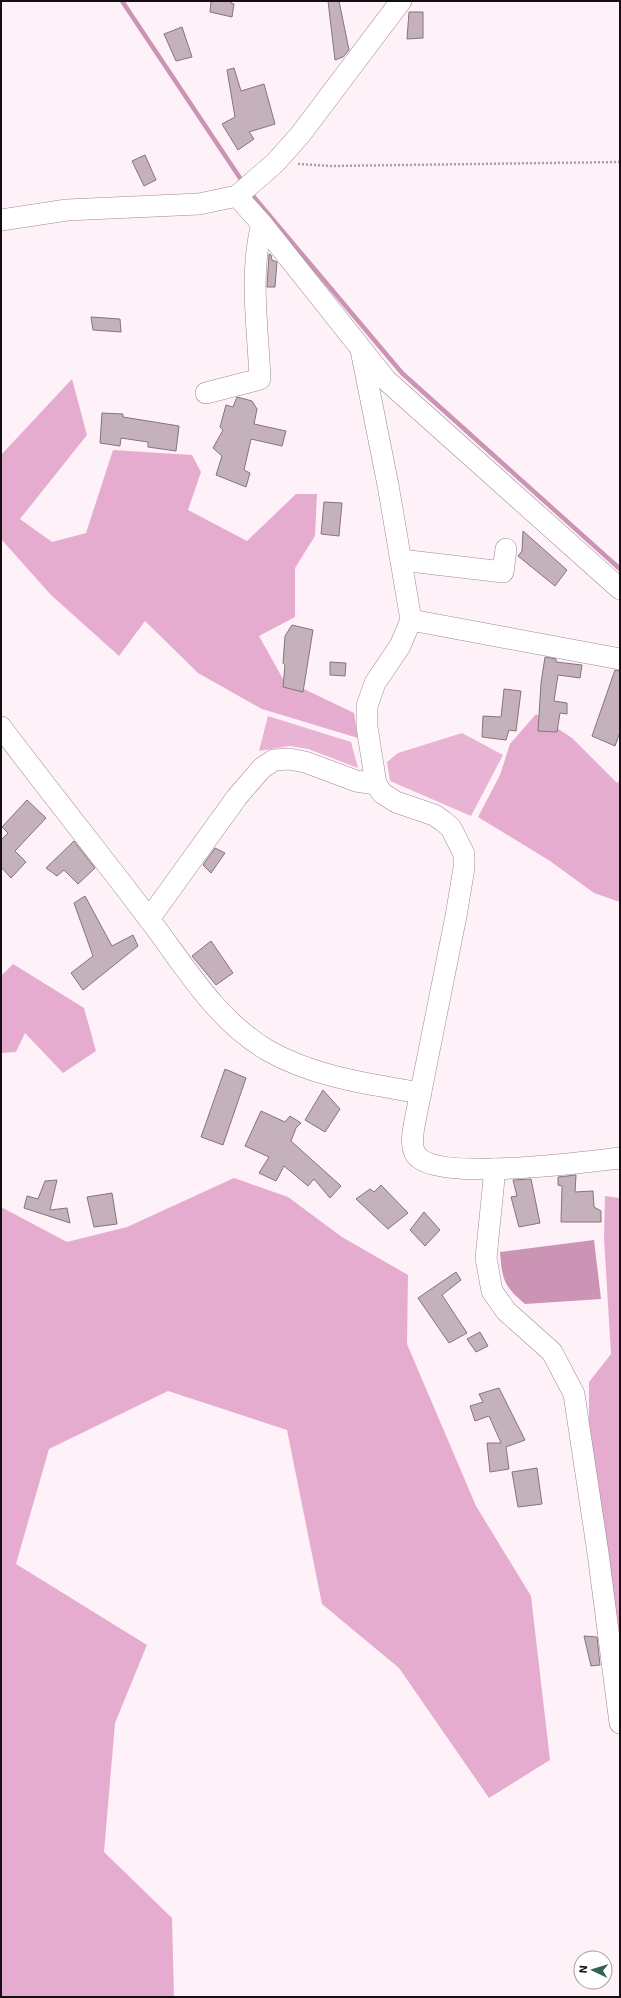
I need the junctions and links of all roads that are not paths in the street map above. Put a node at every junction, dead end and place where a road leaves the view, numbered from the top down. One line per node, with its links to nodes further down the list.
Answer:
1 (401, 1): 2 (street)
2 (237, 196): 3 (street); 4 (street)
3 (1, 220)
4 (262, 224): 5 (street); 6 (street)
5 (361, 350): 8 (street); 9 (street)
6 (206, 393)
7 (506, 549): 8 (street)
8 (401, 560): 10 (street)
9 (620, 589)
10 (411, 620): 11 (street); 13 (street)
11 (620, 659)
12 (1, 727): 14 (street)
13 (376, 784): 14 (street); 15 (street)
14 (149, 919): 15 (street)
15 (420, 1093): 17 (street)
16 (620, 1158): 17 (street)
17 (495, 1169): 18 (street)
18 (620, 1723)

